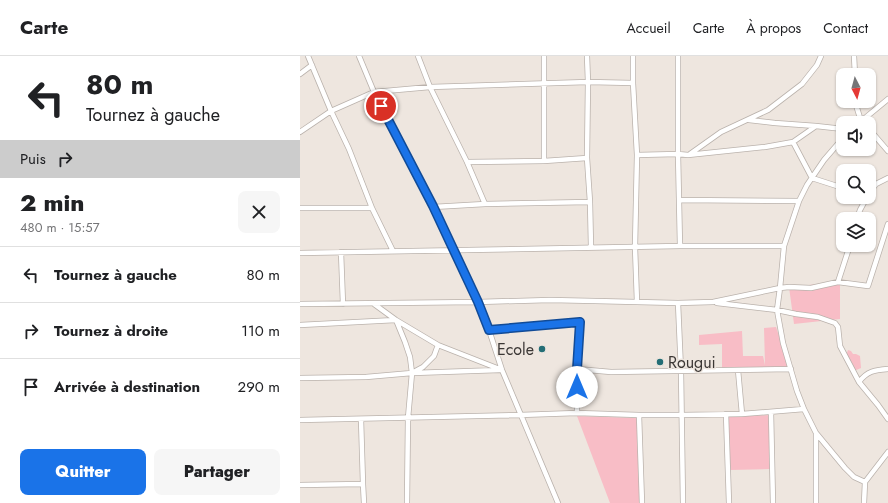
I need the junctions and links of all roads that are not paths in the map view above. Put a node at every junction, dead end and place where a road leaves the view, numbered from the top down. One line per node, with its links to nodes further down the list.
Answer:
1 (308, 56): 10 (street)
2 (359, 56): 17 (street)
3 (418, 56): 16 (street)
4 (544, 56): 15 (street)
5 (587, 56): 13 (street)
6 (633, 56): 14 (street)
7 (678, 56): 29 (street)
8 (821, 56): 21 (street)
9 (854, 56): 11 (street)
10 (312, 65): 12 (street); 19 (street)
11 (855, 68)
12 (300, 74)
13 (588, 82): 14 (street); 15 (street); 32 (street)
14 (633, 83): 30 (street)
15 (544, 84): 16 (street); 33 (street)
16 (430, 87): 17 (street); 34 (street)
17 (374, 92): 19 (street); 43 (street)
18 (888, 99): 20 (street)
19 (331, 110): 24 (street); 45 (street)
20 (868, 116)
21 (748, 120): 22 (street); 31 (street)
22 (816, 126): 23 (street); 26 (street)
23 (836, 128)
24 (300, 132)
25 (876, 137): 28 (street)
26 (793, 142): 31 (street); 35 (street)
27 (836, 146): 35 (street)
28 (888, 150)
29 (678, 154): 30 (street); 31 (street); 39 (street)
30 (638, 155): 47 (street)
31 (688, 155)
32 (587, 158): 33 (street); 40 (street)
33 (544, 161): 34 (street)
34 (467, 162): 42 (street)
35 (812, 178): 38 (street); 41 (street)
36 (888, 178): 37 (street)
37 (876, 184)
38 (836, 186)
39 (680, 200): 41 (street); 48 (street)
40 (590, 202): 42 (street); 50 (street)
41 (799, 202): 49 (street)
42 (485, 204): 43 (street)
43 (433, 206): 51 (street)
44 (300, 208): 45 (street)
45 (372, 208): 52 (street)
46 (888, 224): 56 (street)
47 (635, 246): 48 (street); 50 (street); 59 (street)
48 (680, 246): 49 (street)
49 (784, 246): 57 (street)
50 (591, 247): 51 (street)
51 (453, 250): 52 (street); 58 (street)
52 (393, 251): 53 (street)
53 (341, 252): 55 (street); 63 (street)
54 (848, 252): 56 (street)
55 (300, 253)
56 (838, 282): 57 (street)
57 (780, 288): 60 (street); 65 (street)
58 (478, 302): 59 (street); 64 (street); 68 (street)
59 (637, 302): 61 (street)
60 (713, 302): 61 (street); 65 (street)
61 (678, 303): 74 (street)
62 (300, 304): 63 (street)
63 (343, 304): 64 (street)
64 (374, 304): 66 (street)
65 (777, 310): 71 (street); 78 (street)
66 (396, 320): 67 (street); 69 (street); 76 (street)
67 (300, 325)
68 (489, 330): 70 (street); 73 (street)
69 (438, 345): 73 (street); 76 (street)
70 (577, 369): 74 (street); 81 (street)
71 (791, 369): 75 (street); 79 (street)
72 (888, 369): 78 (street)
73 (502, 370): 76 (street); 84 (street)
74 (681, 370): 75 (street); 86 (street)
75 (738, 370): 83 (street)
76 (412, 373): 77 (street); 87 (street)
77 (300, 378)
78 (859, 382): 89 (street)
79 (804, 409): 80 (street); 91 (street)
80 (771, 412): 83 (street); 102 (street)
81 (577, 413): 84 (street); 85 (street)
82 (726, 414): 83 (street); 86 (street); 101 (street)
83 (742, 414)
84 (520, 415): 87 (street); 98 (street)
85 (639, 415): 86 (street); 99 (street)
86 (682, 415): 100 (street)
87 (408, 418): 88 (street); 97 (street)
88 (361, 419): 90 (street); 94 (street)
89 (888, 419)
90 (300, 420)
91 (816, 433): 93 (street); 103 (street)
92 (888, 452): 93 (street)
93 (865, 482): 104 (street)
94 (362, 484): 95 (street); 96 (street)
95 (300, 485)
96 (364, 503)
97 (407, 503)
98 (558, 503)
99 (642, 503)
100 (683, 503)
101 (729, 503)
102 (773, 503)
103 (816, 503)
104 (864, 503)

